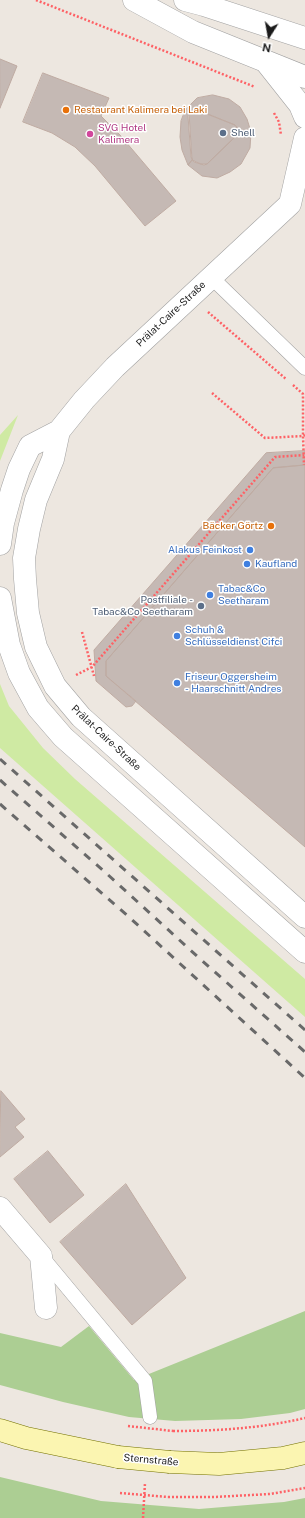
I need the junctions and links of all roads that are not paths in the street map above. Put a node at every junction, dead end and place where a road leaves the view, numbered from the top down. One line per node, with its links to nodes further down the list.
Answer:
1 (134, 0): 3 (street)
2 (194, 2): 3 (street); 4 (street)
3 (193, 32): 5 (street)
4 (305, 38)
5 (264, 59): 6 (street); 7 (street)
6 (305, 77)
7 (305, 117)
8 (305, 138): 9 (street, Prälat-Caire-Straße)
9 (301, 172): 10 (street, Prälat-Caire-Straße)
10 (298, 205): 11 (street, Prälat-Caire-Straße)
11 (211, 277): 12 (lane); 13 (street, Prälat-Caire-Straße)
12 (305, 368)
13 (59, 431): 14 (street, Prälat-Caire-Straße); 16 (street, Prälat-Caire-Straße)
14 (0, 544)
15 (0, 598): 17 (street)
16 (305, 917)
17 (305, 952)
18 (0, 1208): 19 (street)
19 (41, 1256): 20 (street); 21 (lane)
20 (46, 1308)
21 (150, 1417)
22 (0, 1430): 23 (main road, Sternstraße, bridge)
23 (305, 1453)

